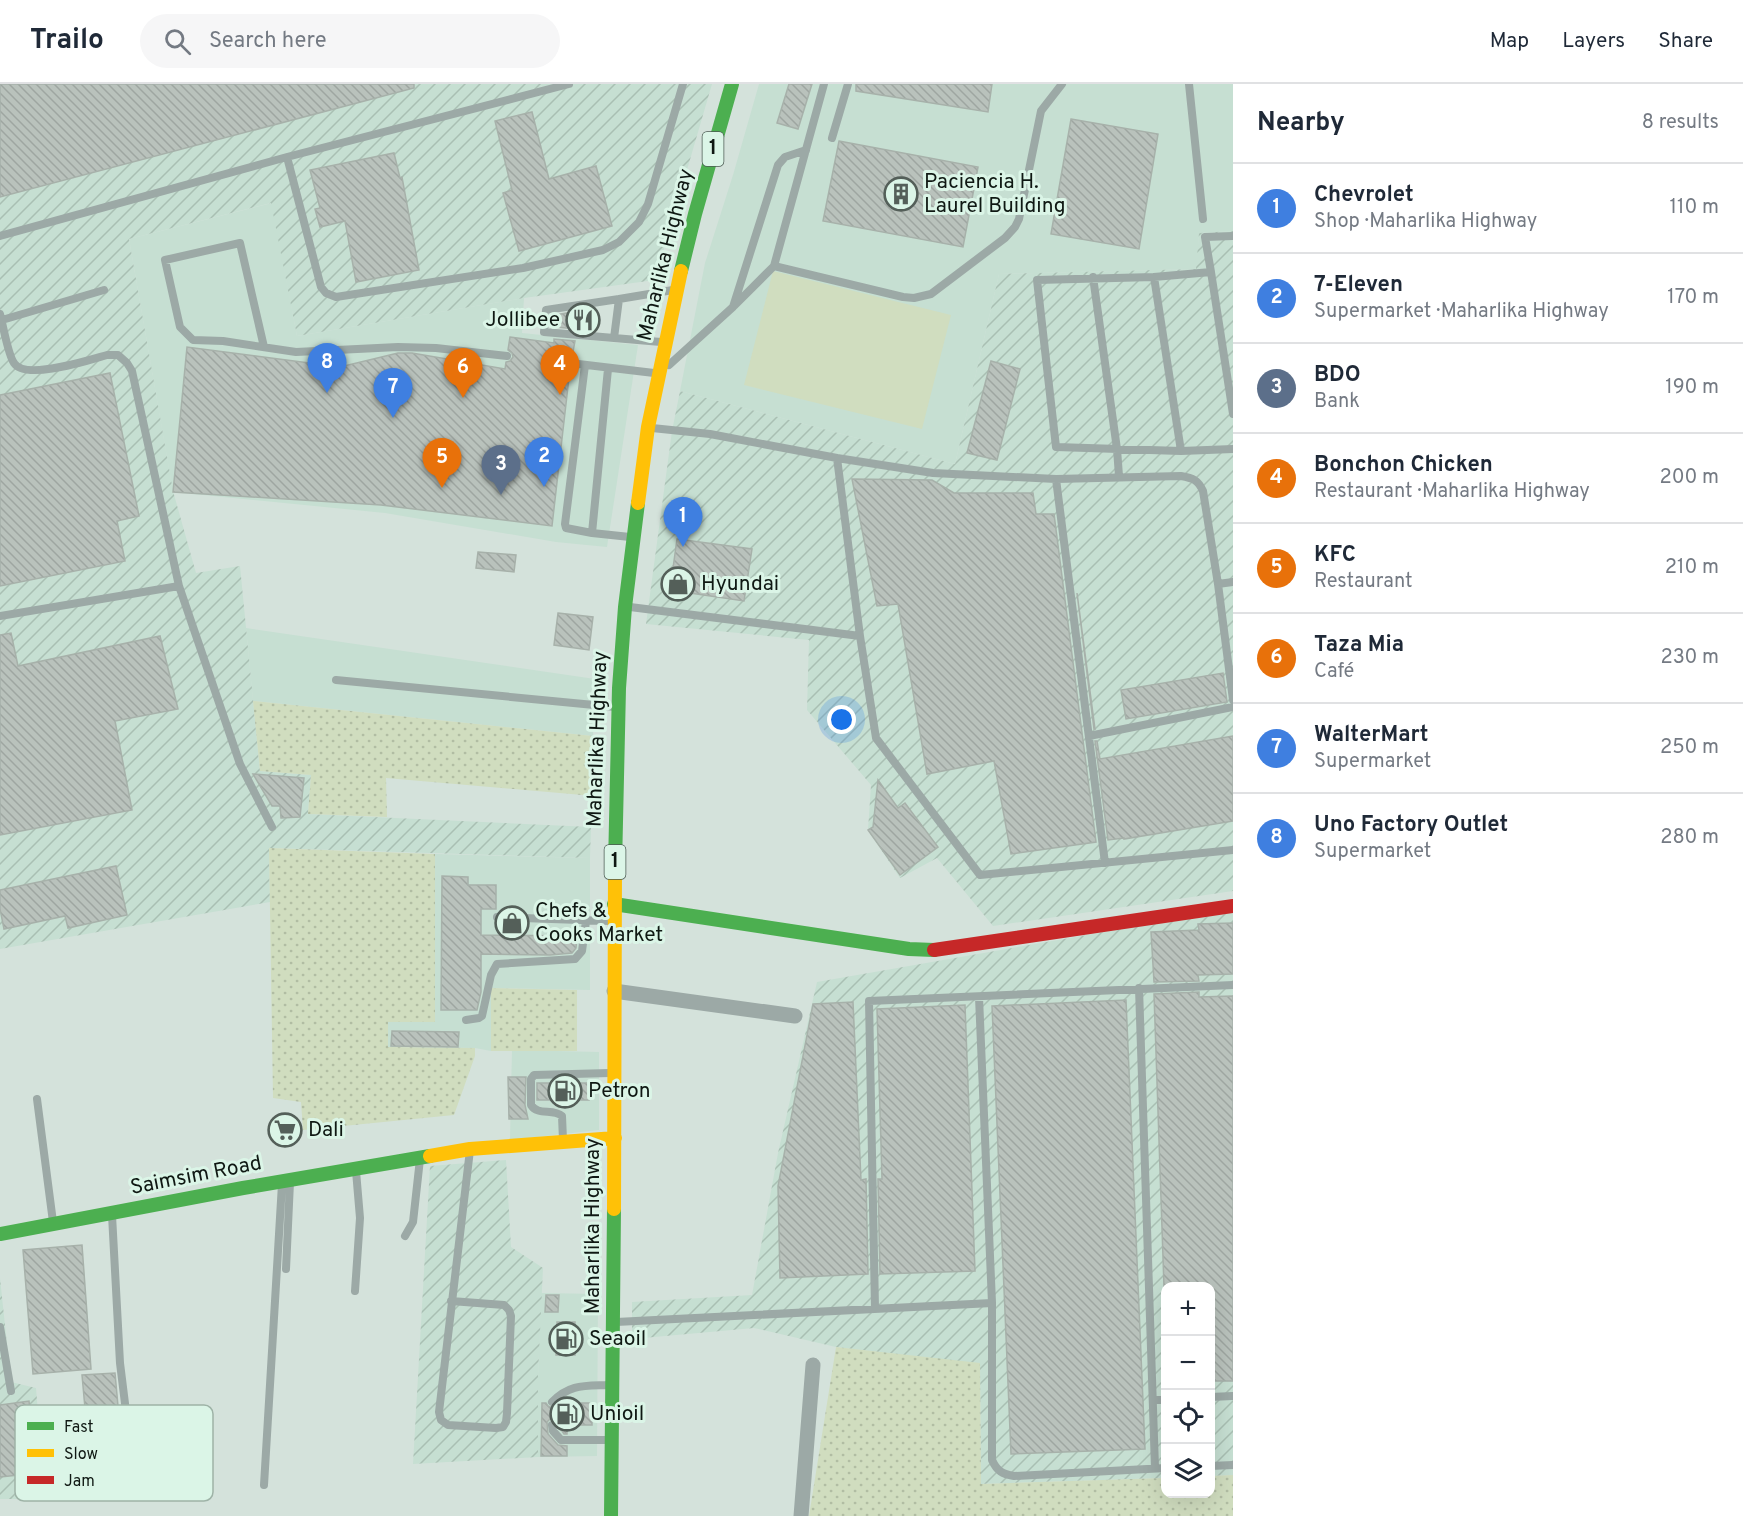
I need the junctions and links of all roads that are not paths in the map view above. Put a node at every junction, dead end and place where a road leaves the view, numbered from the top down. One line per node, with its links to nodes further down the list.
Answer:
1 (569, 84): 10 (lane)
2 (683, 84): 10 (lane)
3 (732, 84): 18 (main road, Maharlika Highway / 1)
4 (824, 84): 9 (lane)
5 (848, 84): 8 (lane)
6 (1062, 84): 14 (lane)
7 (1190, 84): 11 (lane)
8 (832, 138)
9 (806, 150): 14 (lane); 21 (lane)
10 (287, 157): 12 (lane)
11 (1203, 219)
12 (0, 236)
13 (1233, 236): 15 (lane)
14 (774, 266): 21 (lane)
15 (1211, 272): 17 (lane); 31 (lane)
16 (1093, 277): 17 (lane); 33 (lane); 33 (lane)
17 (1154, 277): 35 (lane)
18 (677, 289): 20 (lane); 24 (main road, Maharlika Highway / 1)
19 (104, 290): 22 (lane)
20 (619, 299): 23 (lane); 23 (lane)
21 (732, 307): 30 (lane)
22 (1, 317): 43 (lane)
23 (614, 338): 24 (lane)
24 (666, 343): 30 (main road, Maharlika Highway / 1)
25 (264, 347): 25 (lane); 26 (lane)
26 (507, 356)
27 (570, 363): 28 (lane)
28 (585, 365): 29 (lane); 39 (lane)
29 (608, 369): 30 (lane); 39 (lane)
30 (660, 374): 32 (main road, Maharlika Highway / 1)
31 (1233, 414)
32 (648, 427): 36 (lane); 40 (main road, Maharlika Highway / 1)
33 (1118, 449): 35 (lane); 37 (lane)
34 (1233, 449): 35 (lane)
35 (1181, 451)
36 (837, 458): 38 (lane); 46 (lane)
37 (1119, 476): 38 (lane); 42 (lane)
38 (1056, 479): 51 (lane)
39 (592, 532): 40 (lane)
40 (633, 538): 44 (main road, Maharlika Highway / 1)
41 (1233, 582): 42 (lane)
42 (1218, 584): 48 (lane)
43 (178, 586): 45 (lane); 52 (lane)
44 (625, 607): 46 (lane); 49 (main road, Maharlika Highway / 1)
45 (0, 616)
46 (860, 636): 54 (lane)
47 (336, 680): 49 (lane)
48 (1233, 700)
49 (619, 707): 55 (main road, Maharlika Highway / 1)
50 (1233, 707): 51 (lane)
51 (1089, 736): 54 (lane)
52 (272, 827)
53 (1233, 850): 54 (lane)
54 (1105, 863)
55 (614, 904): 56 (main road); 59 (main road, Maharlika Highway / 1)
56 (1233, 906)
57 (497, 917): 58 (lane)
58 (586, 921): 59 (lane); 65 (lane)
59 (614, 921): 62 (main road, Maharlika Highway / 1)
60 (1233, 985): 61 (lane)
61 (1139, 988): 63 (lane); 90 (lane)
62 (614, 991): 64 (street); 66 (main road, Maharlika Highway / 1)
63 (979, 997): 81 (lane); 82 (lane)
64 (795, 1016)
65 (466, 1020)
66 (614, 1073): 68 (main road, Maharlika Highway / 1); 69 (lane)
67 (37, 1099): 75 (lane)
68 (615, 1138): 69 (main road, Saimsim Road); 83 (main road, Maharlika Highway / 1)
69 (563, 1140): 70 (main road, Saimsim Road)
70 (470, 1149): 71 (main road, Saimsim Road); 80 (lane)
71 (420, 1158): 72 (main road, Saimsim Road); 77 (lane)
72 (355, 1169): 73 (main road, Saimsim Road); 79 (lane)
73 (286, 1181): 74 (main road, Saimsim Road); 78 (lane); 100 (lane)
74 (112, 1213): 75 (main road, Saimsim Road); 93 (lane)
75 (53, 1224): 76 (main road, Saimsim Road)
76 (0, 1234)
77 (405, 1236)
78 (286, 1269)
79 (355, 1291)
80 (451, 1301): 80 (lane)
81 (992, 1303): 82 (lane); 98 (lane)
82 (875, 1308): 83 (lane)
83 (613, 1322): 86 (main road, Maharlika Highway / 1)
84 (0, 1327): 87 (lane)
85 (813, 1365): 102 (street)
86 (612, 1384): 92 (lane); 95 (main road, Maharlika Highway / 1)
87 (11, 1391)
88 (1233, 1396): 89 (lane)
89 (1215, 1397)
90 (1153, 1400): 91 (lane); 98 (lane)
91 (1161, 1400)
92 (552, 1402)
93 (125, 1405)
94 (552, 1425): 95 (lane)
95 (612, 1439): 101 (main road, Maharlika Highway / 1)
96 (1233, 1465): 97 (lane)
97 (1215, 1466)
98 (1155, 1468): 99 (lane)
99 (1161, 1468)
100 (264, 1485)
101 (612, 1516)
102 (801, 1516)

